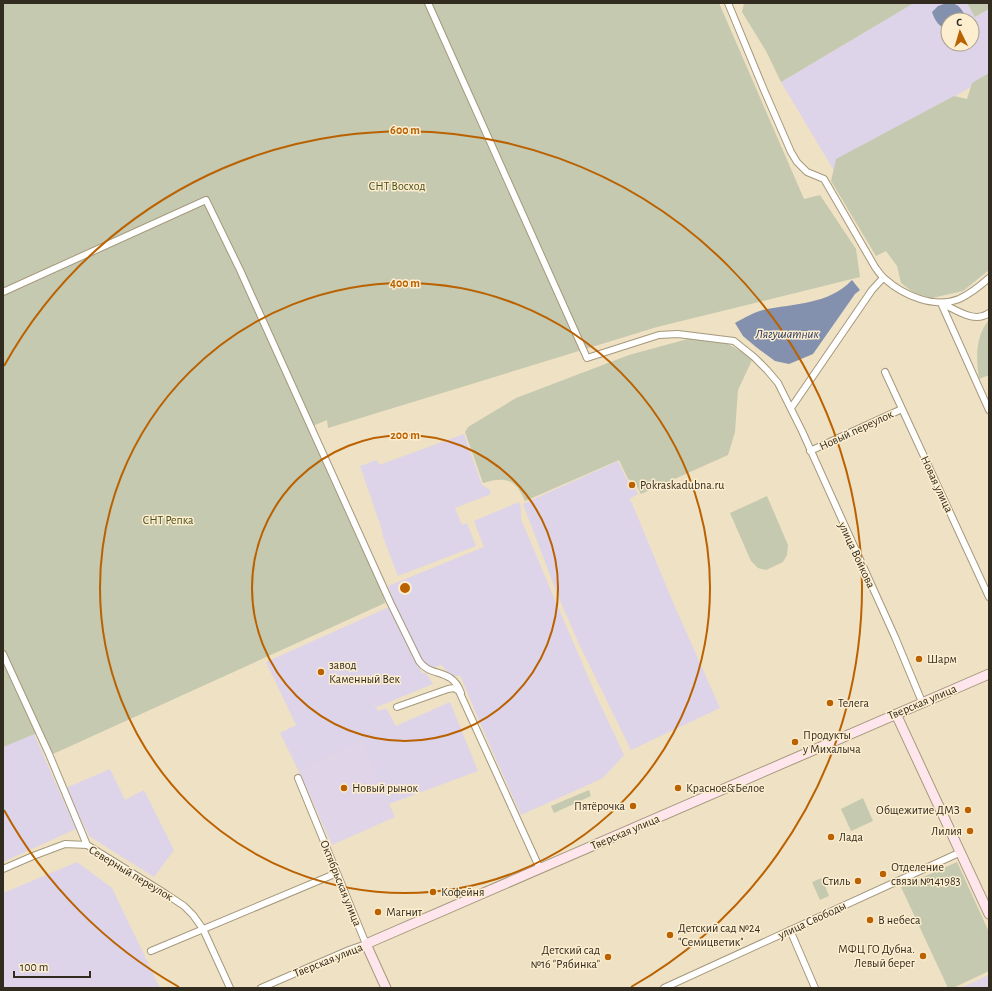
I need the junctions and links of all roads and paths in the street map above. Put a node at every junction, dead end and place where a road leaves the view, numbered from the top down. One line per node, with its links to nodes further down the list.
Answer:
1 (428, 3): 9 (street, улица Войкова)
2 (728, 3): 3 (street)
3 (884, 278): 6 (street); 9 (street)
4 (989, 278): 6 (street)
5 (3, 292): 16 (street)
6 (941, 302): 7 (street); 11 (street)
7 (989, 313)
8 (885, 372): 10 (street, Новая улица)
9 (791, 408): 12 (street, улица Войкова)
10 (902, 409): 12 (street, Новый переулок); 13 (street, Новая улица)
11 (989, 410)
12 (810, 451): 17 (street, улица Войкова)
13 (989, 596)
14 (3, 654): 21 (street)
15 (989, 674): 17 (main road, Тверская улица)
16 (461, 693): 18 (street); 24 (street)
17 (922, 702): 19 (main road, Тверская улица)
18 (397, 707)
19 (896, 714): 22 (main road); 24 (main road, Тверская улица)
20 (298, 778): 25 (street, Октябрьская улица)
21 (87, 845): 23 (street, Северный переулок); 27 (street, Северный переулок)
22 (960, 852): 26 (main road); 28 (street, улица Свободы)
23 (3, 869)
24 (540, 869): 29 (main road, Тверская улица)
25 (338, 873): 27 (street); 29 (street, Октябрьская улица)
26 (989, 914)
27 (203, 929): 30 (street); 31 (street, Северный переулок)
28 (790, 930): 34 (street, улица Свободы); 35 (street)
29 (366, 944): 32 (street, Тверская улица); 33 (main road, Октябрьская улица)
30 (151, 951)
31 (230, 988)
32 (261, 988)
33 (386, 988)
34 (664, 988)
35 (815, 988)

